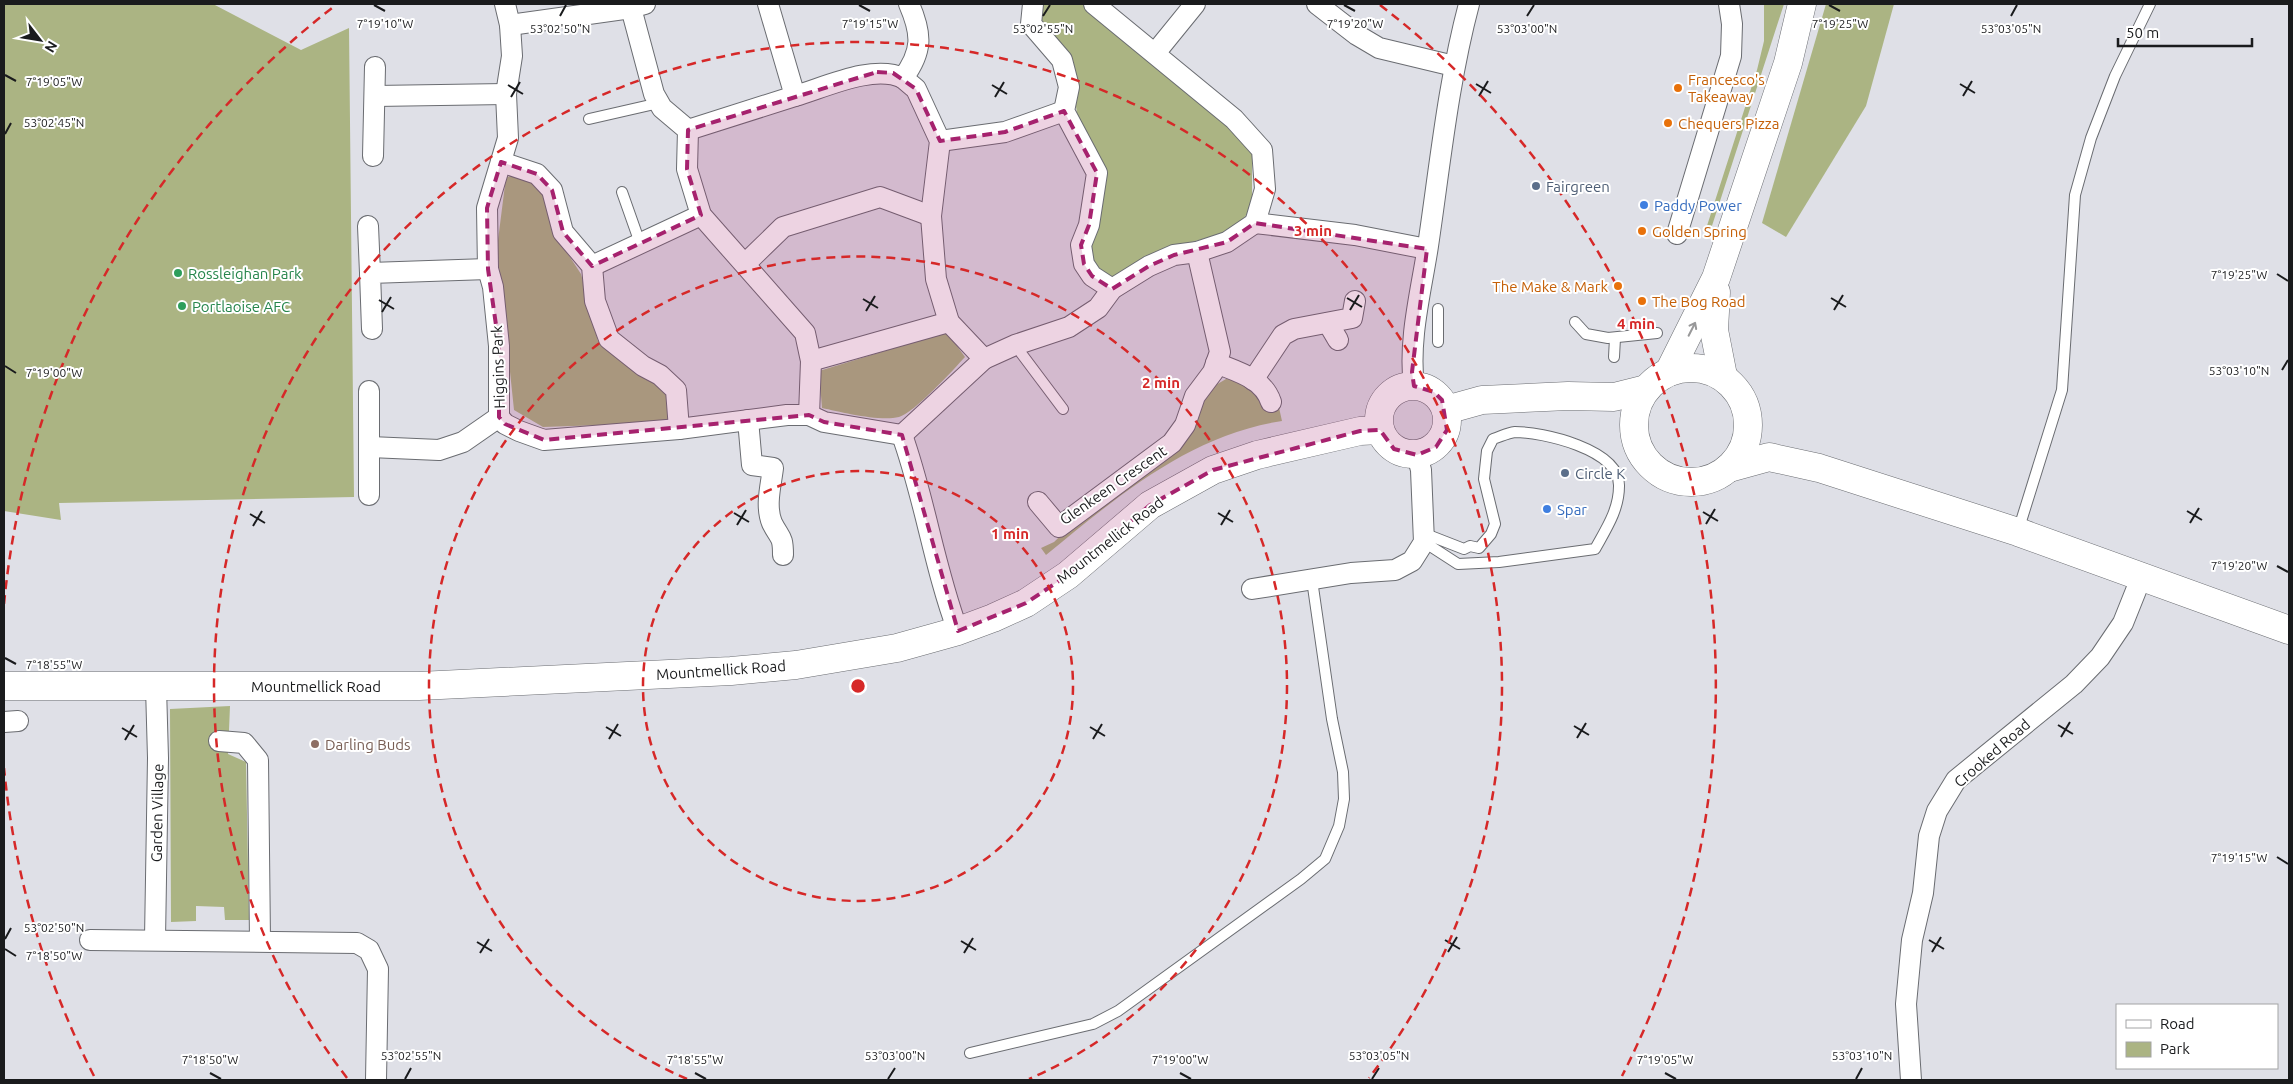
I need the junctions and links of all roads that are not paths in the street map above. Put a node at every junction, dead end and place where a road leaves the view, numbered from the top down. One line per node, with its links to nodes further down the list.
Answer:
1 (505, 4): 13 (street, Higgins Park)
2 (768, 4): 20 (street)
3 (909, 4): 17 (street)
4 (1033, 4): 22 (street)
5 (1094, 4): 14 (street)
6 (1195, 4): 14 (street)
7 (1317, 4): 15 (street)
8 (1470, 4): 15 (street)
9 (1729, 4): 33 (street)
10 (1802, 4): 41 (main road)
11 (2150, 4): 82 (lane)
12 (638, 6): 13 (street); 21 (street)
13 (510, 25): 18 (street, Higgins Park)
14 (1156, 52): 31 (street)
15 (1454, 66): 35 (street)
16 (375, 67): 19 (street)
17 (903, 78): 20 (street); 25 (street)
18 (506, 94): 19 (street); 27 (street, Higgins Park)
19 (375, 96): 26 (street)
20 (795, 96): 24 (street)
21 (659, 103): 23 (lane); 24 (street)
22 (1064, 110): 25 (street); 42 (street)
23 (589, 119)
24 (688, 130): 29 (street)
25 (940, 141): 30 (street)
26 (373, 156)
27 (501, 162): 38 (street); 39 (street, Higgins Park)
28 (622, 192): 34 (lane)
29 (701, 214): 34 (street); 37 (street)
30 (931, 216): 37 (street); 45 (street)
31 (1255, 223): 35 (street); 36 (street)
32 (368, 226): 40 (street)
33 (1677, 234)
34 (640, 243): 38 (street)
35 (1427, 249): 61 (street)
36 (1196, 252): 42 (street); 57 (street, Glenkeen Crescent)
37 (746, 263): 56 (street)
38 (592, 266): 71 (street)
39 (488, 269): 40 (street); 69 (street, Higgins Park)
40 (370, 272): 48 (street)
41 (1716, 278): 58 (main road, one-way to 41); 59 (main road)
42 (1112, 289): 53 (street)
43 (1355, 301): 47 (street)
44 (1438, 309): 52 (lane)
45 (949, 322): 55 (street); 56 (street)
46 (1575, 322): 50 (lane)
47 (1328, 323): 51 (street); 60 (street)
48 (372, 329)
49 (1657, 334): 50 (lane)
50 (1615, 338): 54 (lane)
51 (1338, 340)
52 (1438, 342)
53 (1015, 345): 55 (street); 66 (lane)
54 (1614, 357)
55 (984, 359): 74 (street)
56 (811, 361): 68 (street)
57 (1216, 363): 60 (street); 81 (street, Glenkeen Crescent)
58 (1669, 372): 59 (main road); 62 (main road)
59 (1723, 376): 72 (main road)
60 (1253, 380): 65 (street)
61 (1414, 386): 67 (main road); 73 (main road)
62 (1646, 388): 64 (main road); 75 (main road)
63 (369, 391): 76 (street)
64 (1568, 396): 67 (main road); 75 (main road)
65 (1271, 402)
66 (1063, 409)
67 (1446, 410): 77 (main road)
68 (809, 415): 70 (street); 74 (street)
69 (499, 417): 71 (street); 76 (street, Higgins Park)
70 (748, 420): 71 (street); 84 (street)
71 (680, 429)
72 (1749, 429): 78 (main road); 79 (main road)
73 (1380, 430): 77 (main road); 89 (main road, Mountmellick Road)
74 (902, 435): 89 (street)
75 (1637, 445): 78 (main road)
76 (370, 446): 80 (street)
77 (1417, 455): 83 (street)
78 (1729, 468): 79 (main road)
79 (1819, 468): 82 (main road)
80 (369, 495)
81 (1038, 502)
82 (2018, 532): 85 (main road)
83 (1423, 538): 83 (lane); 86 (street)
84 (783, 555)
85 (2141, 578): 88 (main road); 98 (street, Crooked Road)
86 (1312, 580): 87 (street); 96 (lane)
87 (1252, 589)
88 (2289, 630)
89 (958, 631): 91 (main road, Mountmellick Road)
90 (4, 686): 91 (main road, Mountmellick Road)
91 (156, 687): 94 (street, Garden Village)
92 (219, 741): 95 (street)
93 (90, 940): 94 (street)
94 (155, 940): 95 (street)
95 (260, 940): 97 (street)
96 (970, 1053)
97 (376, 1080)
98 (1911, 1080)

